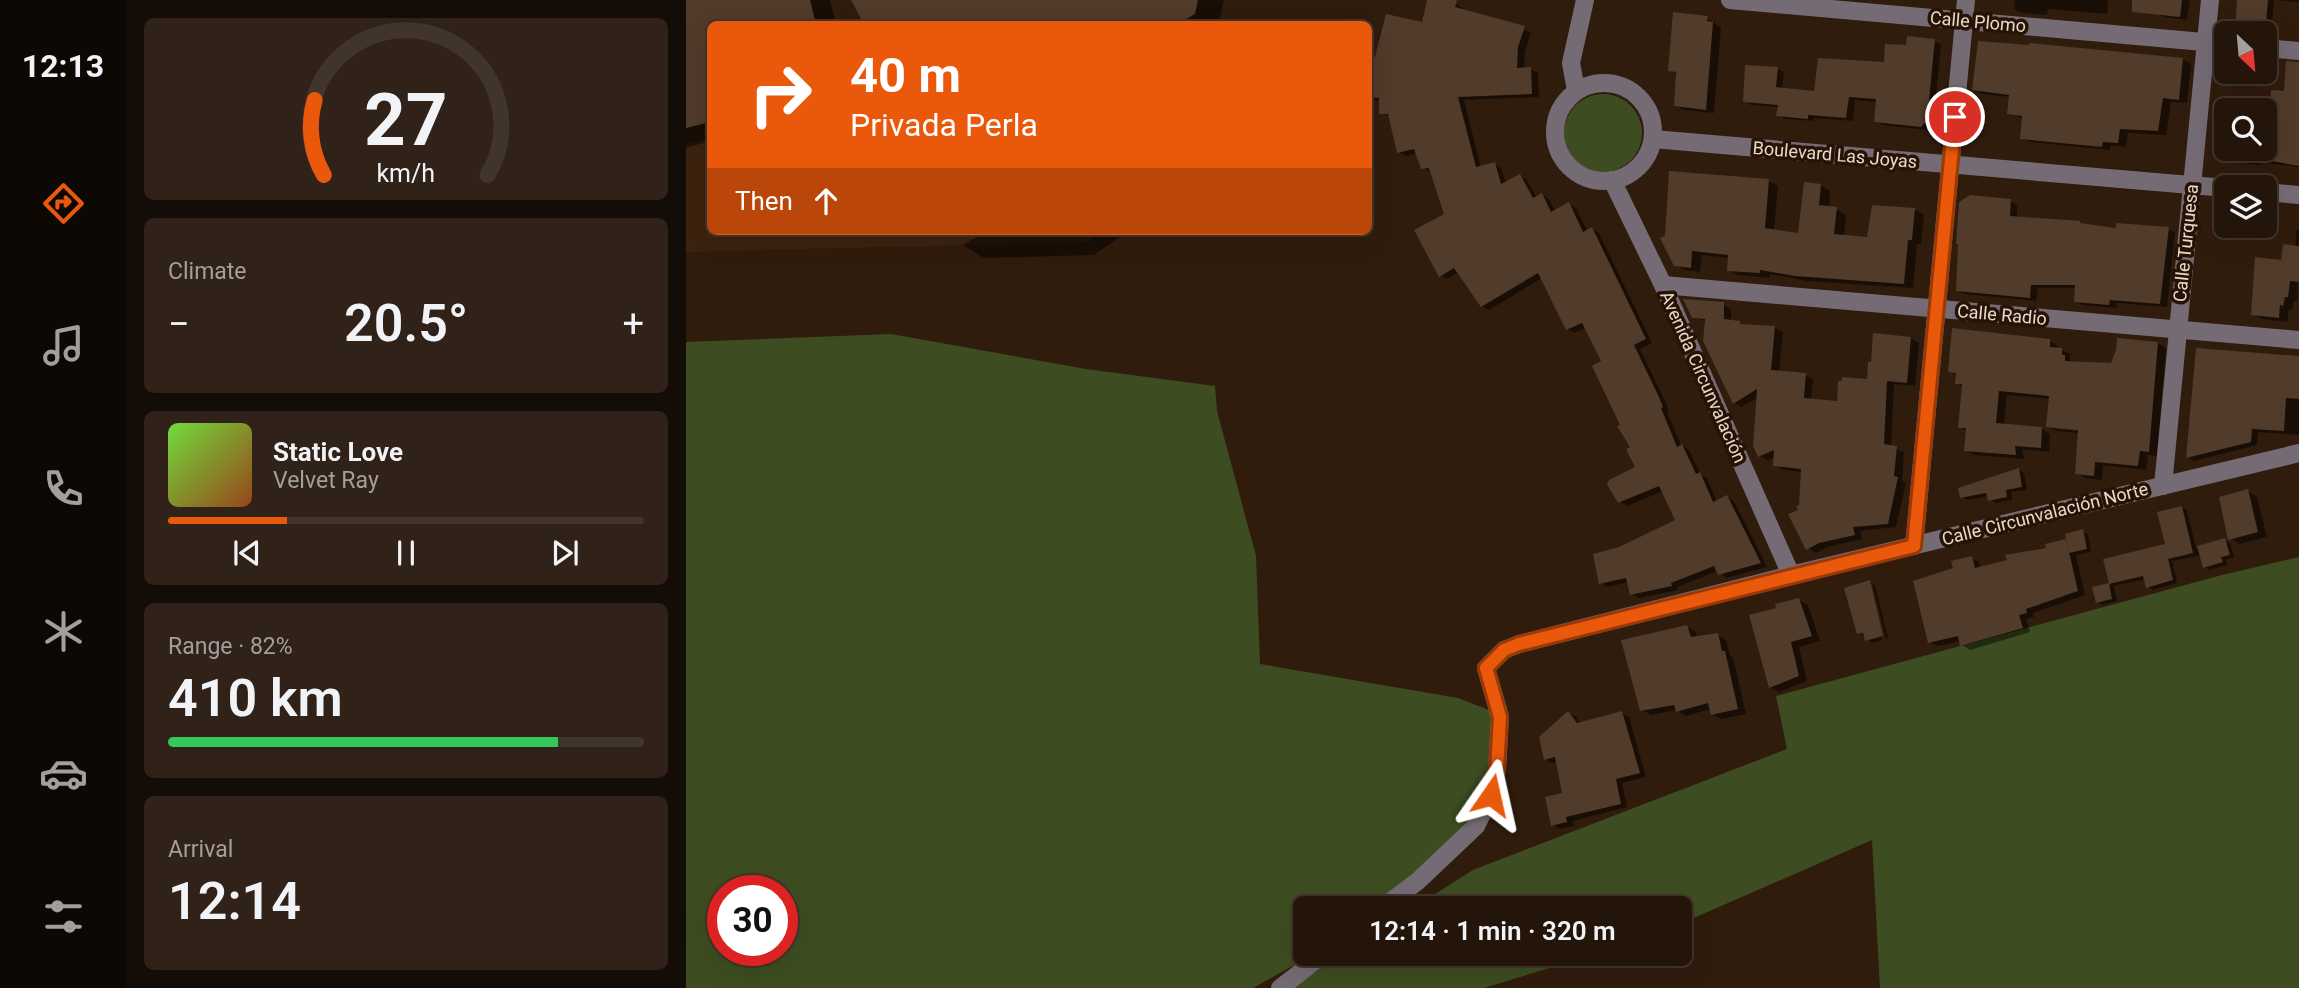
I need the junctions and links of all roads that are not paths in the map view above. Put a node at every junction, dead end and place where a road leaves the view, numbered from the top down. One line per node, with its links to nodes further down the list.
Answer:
1 (1584, 0): 10 (street)
2 (1730, 0): 5 (street, Calle Plomo)
3 (1966, 0): 5 (street)
4 (2210, 0): 6 (street, Calle Turquesa)
5 (1964, 21): 6 (street, Calle Plomo); 12 (street)
6 (2206, 43): 7 (street, Calle Plomo); 14 (street, Calle Turquesa)
7 (2214, 43)
8 (2277, 49): 9 (street)
9 (2299, 51)
10 (1576, 90): 11 (street); 13 (street)
11 (1653, 139): 12 (street, Boulevard Las Joyas); 13 (street)
12 (1950, 165): 14 (street, Boulevard Las Joyas); 19 (street)
13 (1612, 180): 18 (street, Avenida Circunvalación)
14 (2192, 186): 15 (street, Boulevard Las Joyas); 20 (street, Calle Turquesa)
15 (2214, 187)
16 (2277, 193): 17 (street)
17 (2299, 195)
18 (1662, 285): 19 (street, Calle Radio); 25 (street, Avenida Circunvalación)
19 (1936, 309): 20 (street, Calle Radio); 24 (street)
20 (2178, 330): 21 (street, Calle Radio); 23 (street, Calle Turquesa)
21 (2299, 340)
22 (2299, 453): 23 (street, Calle Circunvalación Norte)
23 (2163, 486): 24 (street, Calle Circunvalación Norte)
24 (1914, 546): 25 (street, Calle Circunvalación Norte)
25 (1791, 575): 26 (street, Calle Circunvalación Norte)
26 (1398, 896)
27 (1308, 966): 28 (street)
28 (1280, 988)

